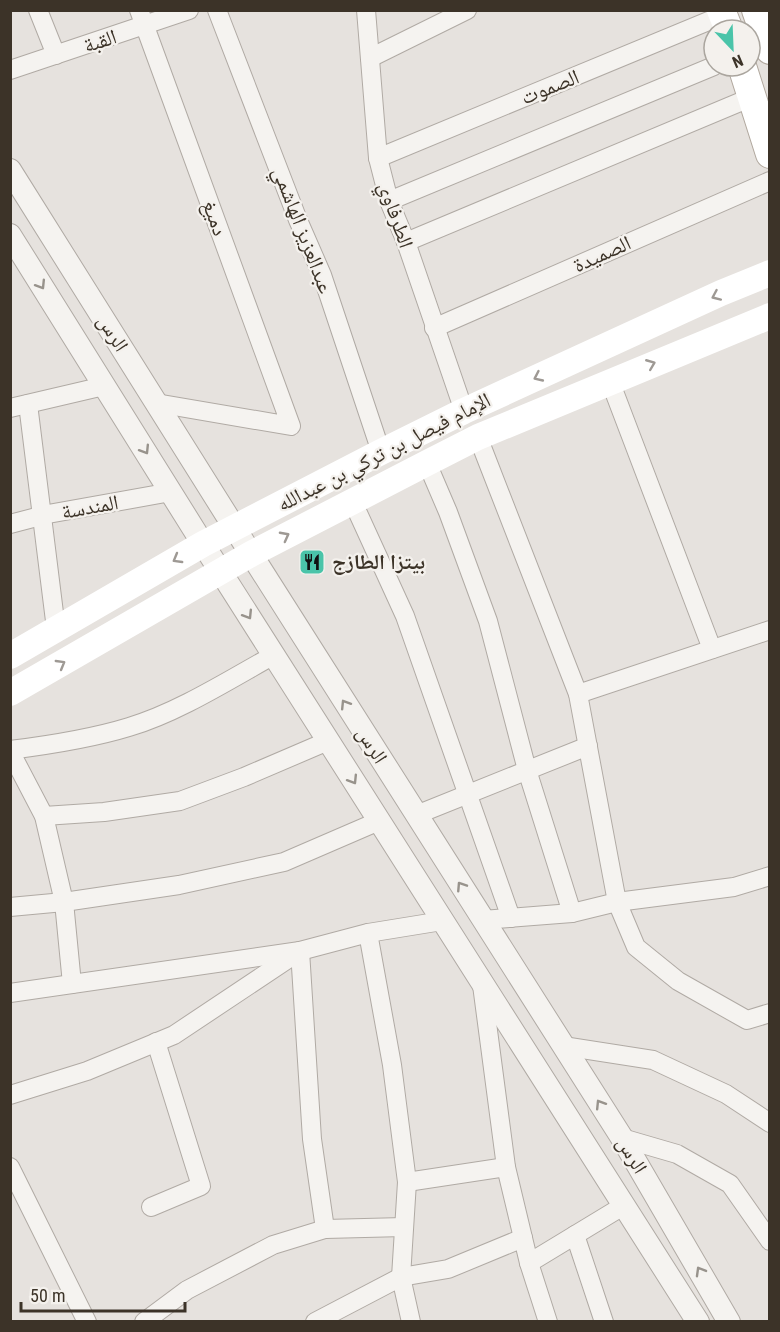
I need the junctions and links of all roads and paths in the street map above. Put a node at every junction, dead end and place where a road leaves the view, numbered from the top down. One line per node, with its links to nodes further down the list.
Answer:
1 (38, 10): 10 (street)
2 (189, 10): 7 (street, القبة)
3 (217, 10): 32 (street, عبدالعزيز الهاشمي)
4 (366, 10): 11 (street, الطرفاوي)
5 (467, 10): 11 (street)
6 (756, 10): 9 (main road)
7 (142, 18): 10 (street, القبة); 28 (street, دميغ)
8 (702, 27): 17 (street, الصموت)
9 (770, 50)
10 (56, 55): 12 (street, القبة)
11 (370, 58): 17 (street, الطرفاوي)
12 (10, 70)
13 (702, 71): 20 (street)
14 (746, 78): 15 (main road)
15 (752, 97): 16 (main road); 22 (street)
16 (770, 153)
17 (378, 158): 20 (street, الطرفاوي)
18 (10, 170): 28 (street, الرس)
19 (770, 181): 25 (street, الصميدة)
20 (389, 201): 22 (street, الطرفاوي)
21 (10, 235): 27 (street, الرس, one-way to 27)
22 (406, 242): 25 (street, الطرفاوي)
23 (770, 273): 30 (main road, الإمام فيصل بن تركي بن عبدالله, one-way to 30)
24 (770, 316): 26 (main road, الإمام فيصل بن تركي بن عبدالله, one-way to 24)
25 (434, 328): 30 (street, الطرفاوي)
26 (610, 381): 31 (main road, الإمام فيصل بن تركي بن عبدالله); 44 (street)
27 (104, 386): 29 (street); 34 (street, الرس, one-way to 34)
28 (156, 403): 38 (street, الرس)
29 (19, 406): 36 (street)
30 (464, 411): 32 (main road, الإمام فيصل بن تركي بن عبدالله)
31 (478, 437): 33 (main road, الإمام فيصل بن تركي بن عبدالله); 48 (street)
32 (381, 452): 38 (main road, الإمام فيصل بن تركي بن عبدالله)
33 (427, 463): 35 (main road, الإمام فيصل بن تركي بن عبدالله); 52 (street)
34 (171, 492): 36 (street, المندسة); 39 (street, الرس)
35 (352, 500): 40 (main road, الإمام فيصل بن تركي بن عبدالله, one-way to 35); 53 (street)
36 (41, 516): 37 (street, المندسة); 42 (street)
37 (10, 524)
38 (234, 528): 39 (main road, الإمام فيصل بن تركي بن عبدالله); 40 (street, الرس)
39 (203, 544): 41 (street, الرس); 42 (main road, الإمام فيصل بن تركي بن عبدالله, one-way to 42)
40 (251, 554): 41 (main road, الإمام فيصل بن تركي بن عبدالله); 54 (street, الرس, one-way to 40)
41 (220, 572): 45 (street, الرس, one-way to 45); 47 (main road, الإمام فيصل بن تركي بن عبدالله, one-way to 41)
42 (56, 629): 46 (main road, الإمام فيصل بن تركي بن عبدالله)
43 (770, 630): 44 (street)
44 (712, 649): 48 (street)
45 (274, 655): 49 (street, الرس); 51 (street)
46 (10, 656)
47 (10, 693)
48 (578, 694): 50 (street)
49 (328, 741): 55 (street); 56 (street, الرس, one-way to 56)
50 (588, 746): 52 (street); 59 (street)
51 (10, 751): 55 (street)
52 (527, 770): 53 (street); 61 (street)
53 (469, 793): 54 (street); 62 (street)
54 (416, 815): 63 (street, الرس, one-way to 54)
55 (44, 816): 58 (street)
56 (379, 821): 58 (street); 64 (street, الرس)
57 (770, 876): 59 (street)
58 (64, 902): 60 (street); 68 (street)
59 (617, 902): 61 (street); 70 (street)
60 (10, 907)
61 (572, 912): 62 (street)
62 (511, 918): 63 (street)
63 (483, 920): 72 (street, الرس)
64 (442, 921): 65 (street); 67 (street, الرس)
65 (368, 933): 66 (street); 78 (street)
66 (300, 951): 68 (street); 71 (street); 82 (street)
67 (482, 983): 76 (street); 79 (street, الرس)
68 (72, 984): 69 (street)
69 (10, 993)
70 (770, 1013)
71 (156, 1042): 73 (street); 80 (street)
72 (563, 1046): 74 (street); 75 (street, الرس, one-way to 72)
73 (10, 1095)
74 (770, 1123)
75 (622, 1138): 85 (street); 95 (street, الرس, one-way to 75)
76 (506, 1167): 78 (street); 84 (street)
77 (13, 1177): 88 (street)
78 (407, 1182): 81 (street)
79 (623, 1206): 83 (street); 94 (street, الرس)
80 (152, 1207)
81 (404, 1227): 82 (street); 87 (street)
82 (325, 1229): 89 (street)
83 (575, 1235): 86 (street); 93 (street)
84 (523, 1238): 86 (street); 87 (street)
85 (770, 1241)
86 (529, 1263): 92 (street)
87 (401, 1276): 90 (street); 91 (street)
88 (87, 1322)
89 (144, 1322)
90 (315, 1322)
91 (411, 1322)
92 (548, 1322)
93 (604, 1322)
94 (698, 1322)
95 (729, 1322)

